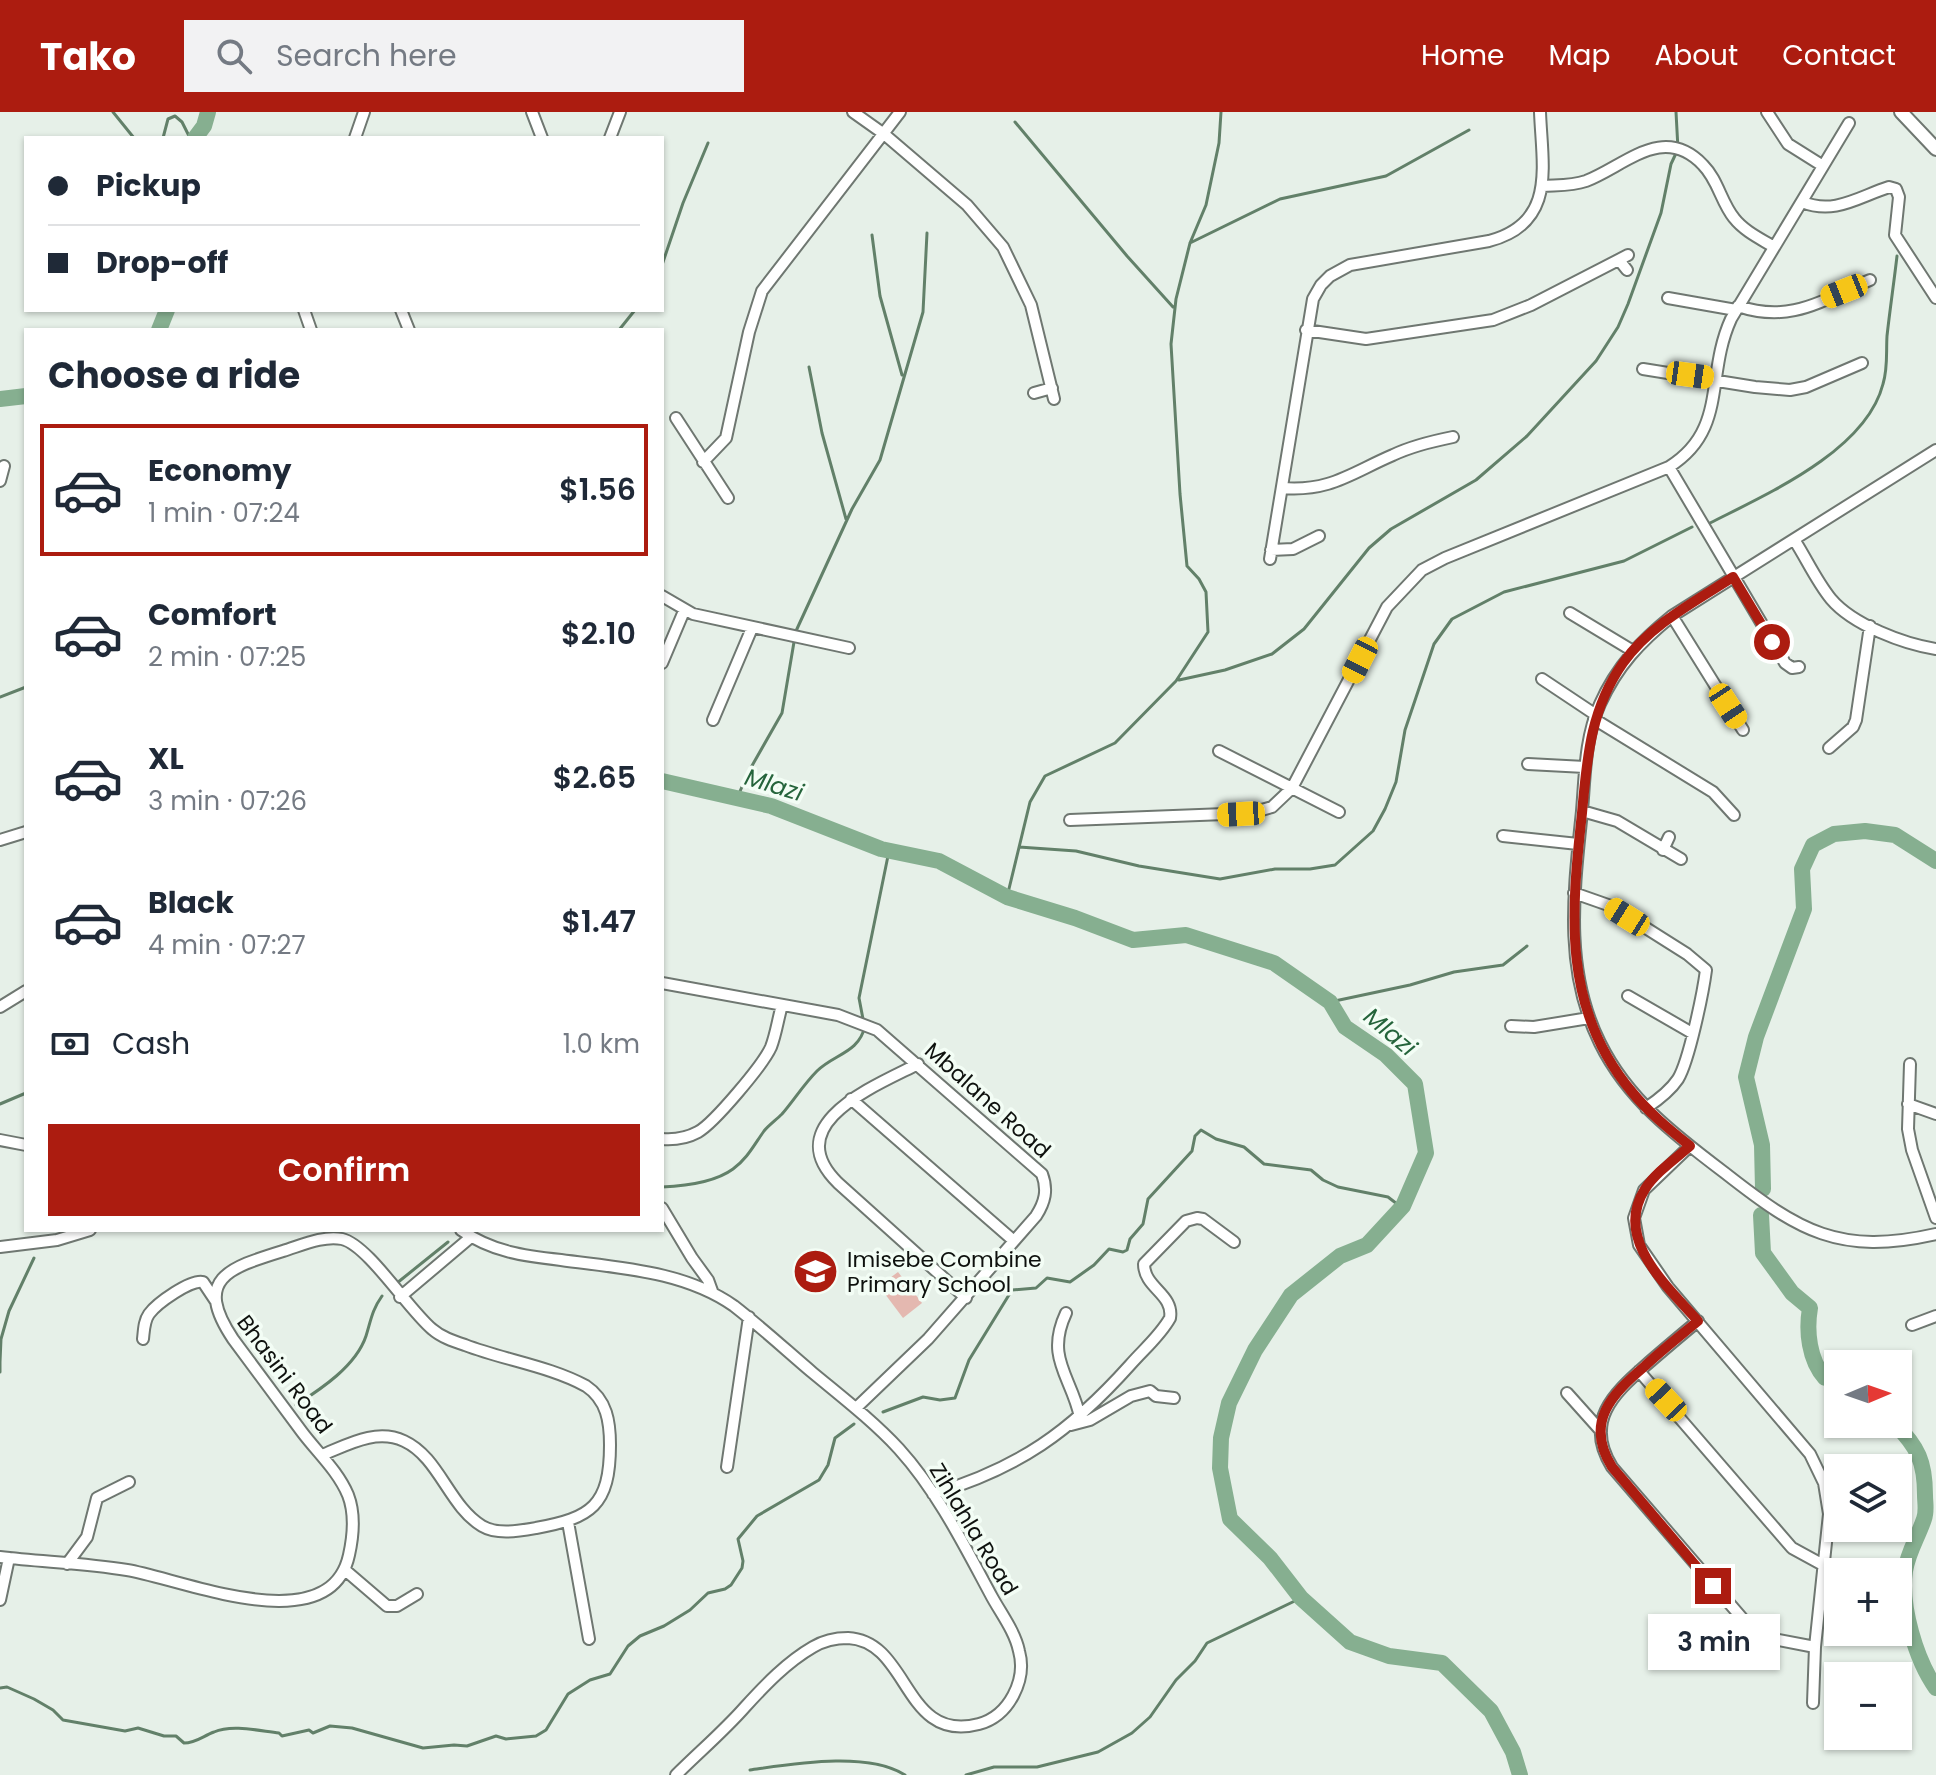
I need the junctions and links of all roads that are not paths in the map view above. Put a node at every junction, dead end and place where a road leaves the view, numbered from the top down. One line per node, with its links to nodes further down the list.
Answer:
1 (364, 112): 11 (street)
2 (532, 112): 12 (street)
3 (620, 112): 13 (street)
4 (853, 112): 10 (street)
5 (900, 112): 10 (street)
6 (1541, 112): 16 (street)
7 (1767, 112): 15 (street)
8 (1901, 112): 14 (street)
9 (1849, 123): 15 (street)
10 (884, 134): 28 (street); 32 (street)
11 (356, 136)
12 (541, 136)
13 (611, 136)
14 (1936, 149)
15 (1823, 166): 17 (street)
16 (1543, 186): 18 (street); 24 (street)
17 (1802, 202): 18 (street); 22 (street)
18 (1774, 247): 23 (street)
19 (1627, 270): 24 (street)
20 (1870, 280): 23 (street)
21 (1668, 298): 23 (street)
22 (1936, 298)
23 (1737, 308): 27 (street)
24 (1306, 330): 36 (street)
25 (1862, 363): 27 (street)
26 (1643, 369): 27 (street)
27 (1714, 379): 34 (street)
28 (1034, 393)
29 (676, 418): 32 (street)
30 (1453, 437): 36 (street)
31 (1936, 450): 39 (street)
32 (703, 462): 37 (street)
33 (4, 466): 35 (street)
34 (1669, 467): 40 (street); 60 (street)
35 (0, 481)
36 (1282, 488): 38 (street)
37 (728, 498)
38 (1319, 536)
39 (1795, 541): 40 (street); 45 (street)
40 (1733, 577): 44 (street); 51 (street)
41 (664, 597): 42 (street)
42 (684, 611): 46 (street); 50 (street)
43 (1570, 613): 49 (street)
44 (1672, 616): 49 (street); 55 (street)
45 (1870, 626): 48 (street); 56 (street)
46 (752, 628): 47 (street); 54 (street)
47 (849, 648)
48 (1936, 649)
49 (1633, 651): 53 (street)
50 (664, 658)
51 (1799, 667)
52 (1542, 679): 53 (street)
53 (1595, 717): 59 (street); 63 (street)
54 (713, 720)
55 (1743, 730)
56 (1829, 748)
57 (1219, 751): 60 (street)
58 (1528, 764): 59 (street)
59 (1585, 767): 61 (street)
60 (1292, 788): 62 (street); 64 (street)
61 (1582, 811): 69 (street); 70 (street)
62 (1339, 812)
63 (1734, 815)
64 (1070, 820)
65 (24, 833): 68 (street)
66 (1503, 836): 69 (street)
67 (1669, 837): 70 (street)
68 (0, 840)
69 (1578, 844): 72 (street)
70 (1663, 850): 71 (street)
71 (1681, 859)
72 (1574, 893): 78 (street); 80 (street)
73 (664, 983): 76 (street, Mbalane Road)
74 (24, 992): 77 (street)
75 (1628, 996): 80 (street)
76 (782, 1005): 81 (street, Mbalane Road); 87 (street)
77 (0, 1007)
78 (1589, 1018): 79 (street); 85 (street)
79 (1511, 1026)
80 (1692, 1033): 85 (street)
81 (918, 1064): 83 (street); 97 (street, Mbalane Road)
82 (1910, 1064): 84 (street)
83 (851, 1099): 97 (street); 102 (street)
84 (1908, 1104): 86 (street); 92 (street)
85 (1646, 1108): 90 (street)
86 (1936, 1114)
87 (664, 1139)
88 (0, 1140): 89 (street)
89 (24, 1145)
90 (1690, 1146): 95 (street); 107 (street)
91 (664, 1211): 100 (street)
92 (1936, 1218)
93 (83, 1232): 99 (street)
94 (464, 1232): 96 (street, Zihlahla Road)
95 (1936, 1234)
96 (471, 1237): 100 (street, Zihlahla Road); 101 (street)
97 (1014, 1241): 102 (street, Mbalane Road)
98 (1234, 1242): 114 (street)
99 (0, 1247)
100 (712, 1291): 106 (street, Zihlahla Road)
101 (400, 1297): 103 (street, Bhasini Road); 121 (street, Bhasini Road)
102 (966, 1298): 113 (street, Mbalane Road)
103 (215, 1300): 109 (street); 117 (street, Bhasini Road)
104 (1066, 1313): 114 (street)
105 (1936, 1316): 108 (street)
106 (749, 1317): 113 (street, Zihlahla Road); 118 (street)
107 (1698, 1321): 110 (street); 123 (street)
108 (1912, 1325)
109 (143, 1339)
110 (1639, 1371): 116 (street); 125 (street)
111 (1567, 1393): 116 (street)
112 (1174, 1398): 115 (street)
113 (856, 1408): 120 (street, Zihlahla Road)
114 (1080, 1417): 115 (street)
115 (1068, 1426): 120 (street)
116 (1601, 1431): 131 (street)
117 (322, 1455): 121 (street, Bhasini Road); 126 (street, Bhasini Road)
118 (727, 1467)
119 (129, 1482): 124 (street)
120 (933, 1494): 133 (street, Zihlahla Road)
121 (568, 1522): 130 (street)
122 (5, 1558): 124 (street); 129 (street)
123 (1825, 1558)
124 (67, 1564): 126 (street)
125 (1824, 1566)
126 (345, 1570): 128 (street)
127 (1824, 1574): 131 (street)
128 (417, 1594)
129 (0, 1600)
130 (589, 1639)
131 (1815, 1647): 132 (street)
132 (1813, 1703)
133 (676, 1775)

